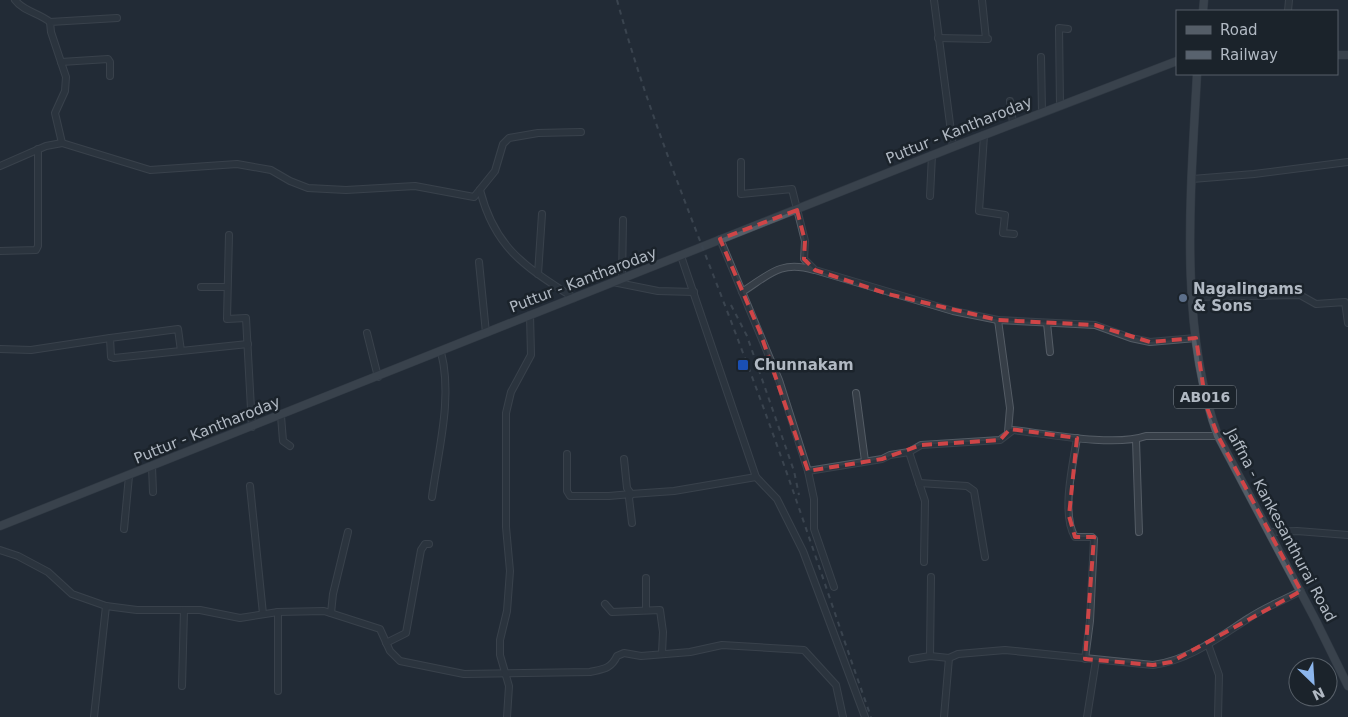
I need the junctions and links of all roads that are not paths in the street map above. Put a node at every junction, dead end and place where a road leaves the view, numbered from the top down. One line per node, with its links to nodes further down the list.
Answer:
1 (15, 0): 5 (street)
2 (934, 0): 7 (street)
3 (982, 0): 7 (street)
4 (117, 18): 5 (street)
5 (50, 22): 10 (street)
6 (1068, 29): 14 (street)
7 (938, 38): 20 (street)
8 (1041, 57): 15 (street)
9 (1176, 61): 14 (main road, Puttur - Kantharoday)
10 (60, 62): 12 (street); 19 (street)
11 (1197, 75): 26 (main road, Jaffna - Kankesanthurai Road / AB016)
12 (110, 76)
13 (1010, 101): 16 (street)
14 (1060, 105): 15 (main road, Puttur - Kantharoday)
15 (1042, 112): 16 (main road, Puttur - Kantharoday)
16 (1013, 124): 18 (main road, Puttur - Kantharoday)
17 (581, 132): 27 (street)
18 (984, 135): 20 (main road, Puttur - Kantharoday); 32 (street)
19 (62, 143): 21 (street); 27 (street)
20 (953, 147): 22 (main road, Puttur - Kantharoday)
21 (38, 149): 25 (street); 35 (street)
22 (932, 155): 28 (street); 29 (main road, Puttur - Kantharoday)
23 (741, 162): 29 (street)
24 (1348, 162): 26 (street)
25 (0, 166)
26 (1192, 179): 46 (main road, Jaffna - Kankesanthurai Road / AB016)
27 (480, 190): 39 (street)
28 (930, 196)
29 (797, 210): 34 (main road, Puttur - Kantharoday); 38 (street)
30 (542, 214): 39 (street)
31 (623, 220): 40 (street)
32 (1014, 234)
33 (229, 236): 43 (street)
34 (720, 240): 36 (main road, Puttur - Kantharoday); 45 (street)
35 (0, 251)
36 (681, 256): 40 (main road, Puttur - Kantharoday); 44 (street)
37 (479, 262): 53 (street)
38 (815, 270): 45 (street); 49 (street)
39 (538, 274): 47 (street)
40 (622, 279): 41 (main road, Puttur - Kantharoday)
41 (613, 282): 44 (street); 47 (main road, Puttur - Kantharoday)
42 (201, 287): 43 (street)
43 (227, 287): 56 (street)
44 (694, 292): 77 (street)
45 (742, 292): 75 (street)
46 (1193, 297): 51 (street); 55 (main road, Jaffna - Kankesanthurai Road / AB016)
47 (574, 298): 48 (main road, Puttur - Kantharoday)
48 (530, 315): 53 (main road, Puttur - Kantharoday); 113 (street)
49 (998, 320): 50 (street); 65 (street)
50 (1047, 323): 55 (street); 60 (street)
51 (1348, 323)
52 (367, 333): 61 (street)
53 (486, 334): 59 (main road, Puttur - Kantharoday)
54 (110, 338): 57 (street); 58 (street); 58 (street)
55 (1196, 338): 66 (main road, Jaffna - Kankesanthurai Road / AB016)
56 (248, 344): 58 (street); 64 (street)
57 (0, 349)
58 (181, 351)
59 (442, 352): 61 (main road, Puttur - Kantharoday); 82 (street)
60 (1050, 352)
61 (378, 377): 63 (main road, Puttur - Kantharoday)
62 (856, 393): 73 (street)
63 (280, 416): 64 (main road, Puttur - Kantharoday); 69 (street)
64 (252, 427): 74 (main road, Puttur - Kantharoday)
65 (1008, 432): 67 (street); 70 (street)
66 (1218, 436): 68 (street); 88 (main road, Jaffna - Kankesanthurai Road / AB016)
67 (1078, 438): 68 (street); 111 (street)
68 (1136, 440): 87 (street)
69 (290, 446)
70 (909, 452): 73 (street); 78 (street)
71 (567, 454): 81 (street)
72 (624, 459): 81 (street)
73 (866, 461): 75 (street)
74 (152, 466): 76 (main road, Puttur - Kantharoday); 80 (street)
75 (808, 471): 96 (street)
76 (129, 476): 84 (main road, Puttur - Kantharoday); 85 (street)
77 (756, 477): 81 (street); 120 (street)
78 (919, 482): 92 (street); 93 (street)
79 (250, 486): 104 (street)
80 (153, 492)
81 (631, 494): 83 (street)
82 (432, 497)
83 (632, 523)
84 (0, 526)
85 (124, 529)
86 (348, 532): 103 (street)
87 (1139, 532)
88 (1270, 532): 89 (street); 97 (main road, Jaffna - Kankesanthurai Road / AB016)
89 (1348, 535)
90 (429, 544): 105 (street)
91 (0, 550): 99 (street)
92 (986, 557)
93 (924, 562)
94 (931, 577): 108 (street)
95 (646, 578): 101 (street)
96 (834, 587)
97 (1301, 591): 106 (street); 115 (main road, Jaffna - Kankesanthurai Road / AB016)
98 (605, 604): 101 (street)
99 (106, 606): 100 (street); 117 (street)
100 (184, 610): 104 (street); 114 (street)
101 (646, 610): 107 (street)
102 (278, 612): 103 (street); 104 (street); 116 (street)
103 (331, 613): 105 (street)
104 (263, 614)
105 (386, 644): 113 (street)
106 (1208, 644): 112 (street); 123 (street)
107 (662, 653): 113 (street); 119 (street)
108 (930, 656): 109 (street); 110 (street)
109 (949, 658): 111 (street); 121 (street)
110 (912, 659)
111 (1085, 659): 112 (street)
112 (1096, 660): 122 (street)
113 (507, 673): 118 (street)
114 (182, 686)
115 (1348, 686)
116 (278, 691)
117 (94, 717)
118 (507, 717)
119 (843, 717)
120 (865, 717)
121 (944, 717)
122 (1087, 717)
123 (1218, 717)

